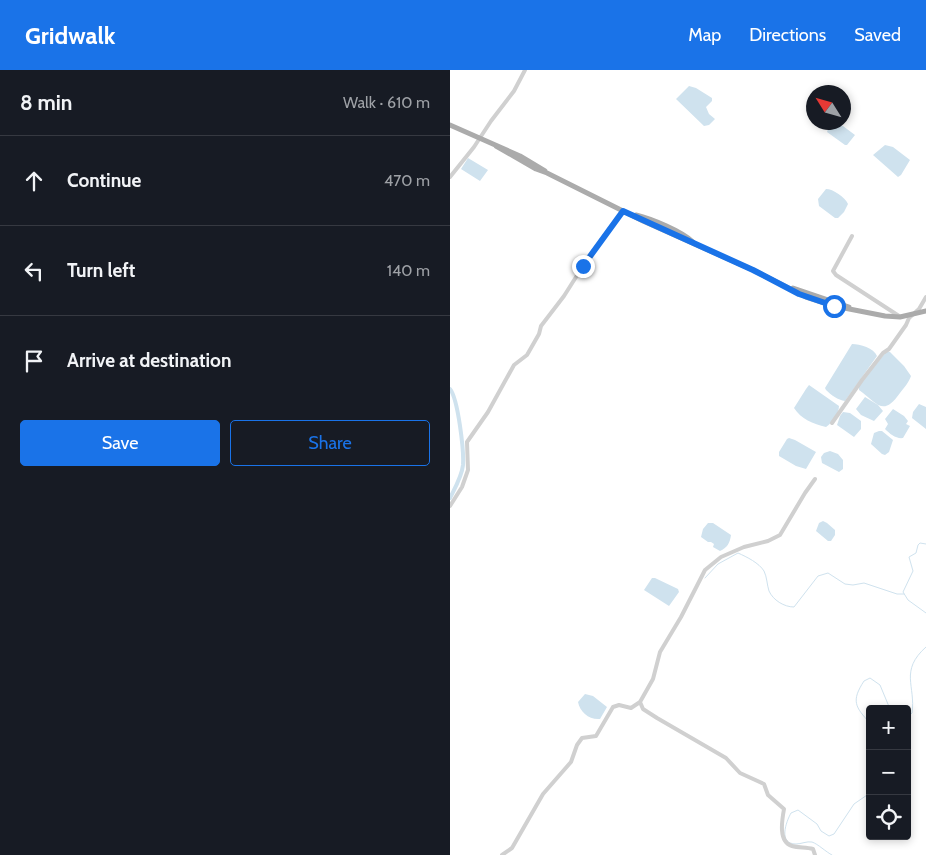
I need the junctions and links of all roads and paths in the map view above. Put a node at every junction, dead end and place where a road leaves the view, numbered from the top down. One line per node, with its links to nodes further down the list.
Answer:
1 (525, 70): 3 (street)
2 (450, 125): 3 (main road)
3 (480, 139): 4 (street); 5 (main road)
4 (450, 177)
5 (623, 211): 10 (main road); 13 (street)
6 (852, 236): 10 (street)
7 (926, 297): 9 (street)
8 (926, 311): 9 (main road)
9 (914, 314): 10 (main road); 11 (street)
10 (900, 317)
11 (832, 423)
12 (815, 479): 14 (street)
13 (450, 506)
14 (640, 702): 15 (street); 16 (street)
15 (502, 855)
16 (815, 855)

